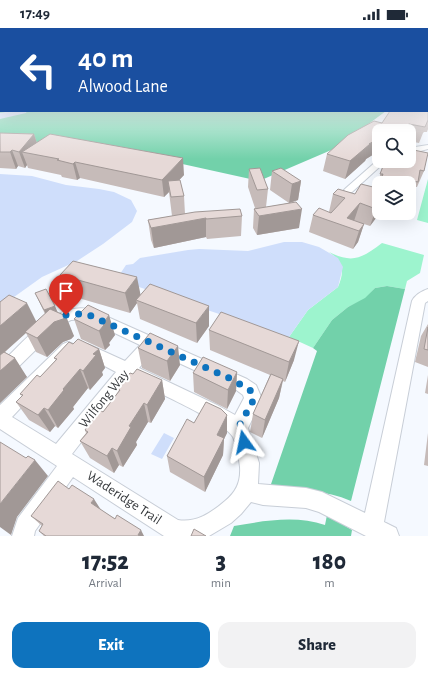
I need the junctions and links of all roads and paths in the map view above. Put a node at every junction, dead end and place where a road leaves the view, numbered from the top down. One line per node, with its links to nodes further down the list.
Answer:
1 (428, 147): 2 (street)
2 (416, 150)
3 (374, 168): 4 (street)
4 (348, 190)
5 (428, 294): 13 (street)
6 (150, 343): 7 (street, Wilfong Way); 8 (street); 10 (street)
7 (127, 370): 9 (street); 10 (street); 11 (street, Wilfong Way)
8 (0, 374)
9 (0, 418): 11 (street, Waderidge Trail)
10 (238, 428): 12 (street)
11 (64, 460): 14 (street, Waderidge Trail); 15 (street, Wilfong Way)
12 (246, 491): 13 (street); 14 (street, Waderidge Trail)
13 (380, 532)
14 (185, 534)
15 (23, 536)

